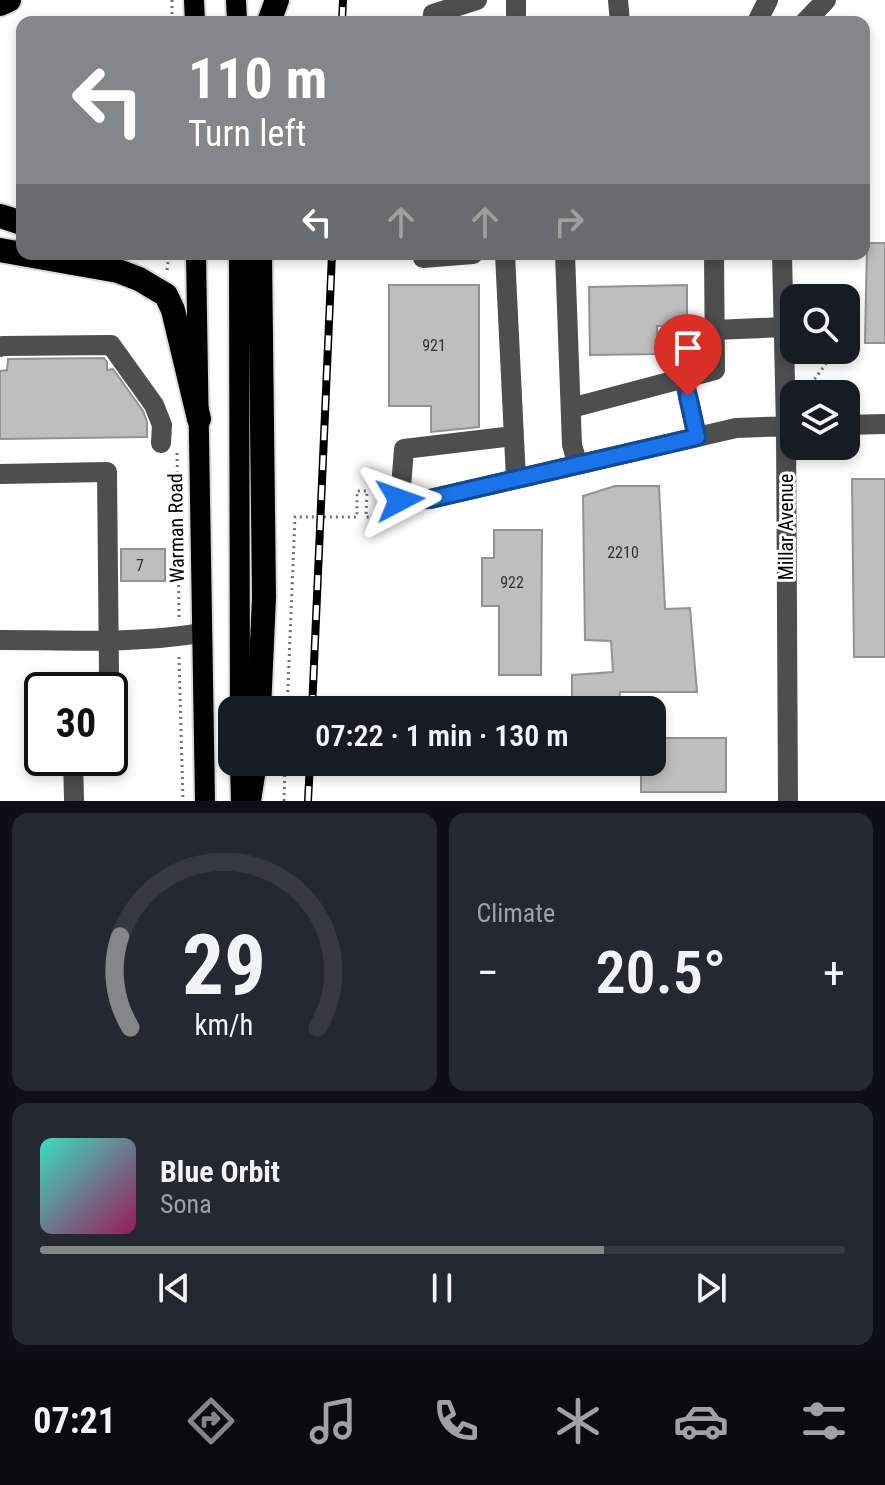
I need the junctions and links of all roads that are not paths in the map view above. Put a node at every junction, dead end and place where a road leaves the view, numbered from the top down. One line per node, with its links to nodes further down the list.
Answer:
1 (9, 0): 4 (highway)
2 (477, 0): 5 (street)
3 (826, 0): 6 (street)
4 (0, 4)
5 (433, 16)
6 (811, 16)
7 (53, 260): 21 (highway)
8 (196, 260): 21 (main road, Warman Road)
9 (239, 260): 36 (main road)
10 (260, 260): 37 (highway)
11 (505, 260): 25 (street)
12 (565, 260): 20 (street)
13 (714, 260): 17 (street)
14 (782, 260): 15 (street, Millar Avenue)
15 (783, 284)
16 (780, 327): 17 (street)
17 (715, 330): 19 (street)
18 (0, 347): 27 (street)
19 (684, 378): 20 (street); 26 (street)
20 (571, 408): 29 (street)
21 (199, 419): 32 (main road, Warman Road)
22 (885, 424): 23 (street)
23 (860, 425)
24 (780, 426): 26 (street)
25 (513, 436): 31 (street); 31 (street)
26 (697, 437): 29 (street)
27 (169, 448)
28 (790, 460): 45 (street, Millar Avenue)
29 (578, 465): 31 (street)
30 (0, 474): 34 (street)
31 (516, 479)
32 (201, 633): 34 (street); 42 (main road, Warman Road)
33 (0, 640): 34 (street)
34 (108, 640): 35 (street)
35 (109, 672)
36 (240, 696)
37 (260, 696)
38 (73, 776): 41 (street)
39 (240, 776): 43 (main road)
40 (253, 776): 44 (highway)
41 (74, 799)
42 (205, 801)
43 (241, 801)
44 (249, 801)
45 (788, 801)

